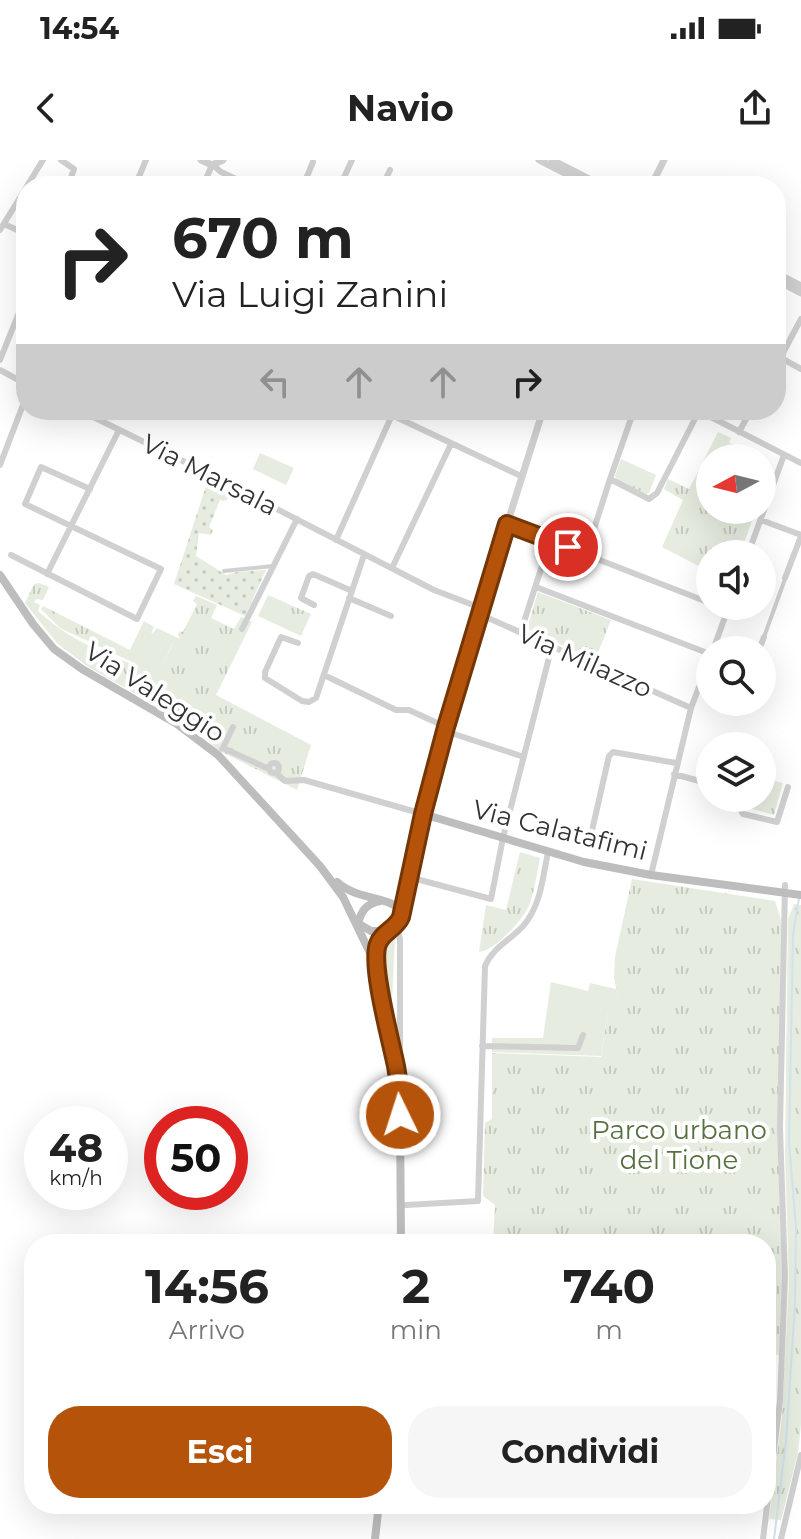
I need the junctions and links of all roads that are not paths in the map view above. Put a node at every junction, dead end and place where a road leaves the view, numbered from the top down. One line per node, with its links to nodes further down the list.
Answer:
1 (61, 160): 11 (street)
2 (201, 160): 7 (street)
3 (223, 160): 7 (street); 10 (street)
4 (539, 160): 14 (street)
5 (552, 160): 9 (street)
6 (577, 161): 9 (street)
7 (213, 165): 10 (street); 12 (street)
8 (390, 170): 13 (street)
9 (572, 170): 15 (street)
10 (228, 175)
11 (72, 176)
12 (208, 176)
13 (387, 176)
14 (570, 176)
15 (584, 176)
16 (16, 205): 17 (street)
17 (2, 227)
18 (801, 319): 20 (street)
19 (16, 320): 21 (street)
20 (786, 348)
21 (0, 360)
22 (17, 420): 36 (street)
23 (101, 420): 31 (street, Via Marsala)
24 (390, 420): 46 (street)
25 (402, 420): 33 (street)
26 (540, 420): 37 (street)
27 (631, 420): 39 (street)
28 (693, 420): 39 (street)
29 (716, 420): 32 (street)
30 (746, 420): 32 (street)
31 (119, 430): 40 (street); 41 (street, Via Marsala)
32 (739, 432): 34 (street)
33 (451, 444): 37 (street); 53 (street)
34 (784, 455): 35 (street); 38 (street)
35 (801, 463)
36 (0, 465)
37 (521, 476): 42 (street)
38 (776, 478)
39 (610, 479): 48 (street)
40 (90, 489): 44 (street); 44 (street)
41 (297, 519): 46 (street, Via Marsala); 52 (street, Via Marsala)
42 (507, 524): 47 (street); 63 (street)
43 (772, 524): 45 (street)
44 (71, 527): 55 (street); 55 (street)
45 (801, 535): 57 (street)
46 (336, 540): 50 (street, Via Marsala)
47 (550, 541): 48 (street); 59 (street)
48 (586, 554): 61 (street)
49 (11, 555): 55 (street)
50 (364, 555): 53 (street, Via Marsala); 60 (street)
51 (0, 565): 58 (main road, Via Valeggio)
52 (275, 566): 54 (street); 65 (street, Via Marsala)
53 (392, 568): 63 (street, Via Marsala)
54 (224, 571)
55 (47, 574)
56 (0, 575): 58 (main road, Via Valeggio)
57 (785, 578): 67 (street)
58 (7, 583): 86 (main road, Via Valeggio)
59 (536, 587): 66 (street); 70 (street)
60 (350, 595): 62 (street); 64 (street); 71 (street)
61 (696, 597)
62 (314, 605)
63 (480, 611): 66 (street, Via Milazzo); 75 (street)
64 (391, 616)
65 (242, 629)
66 (521, 631): 69 (street, Via Milazzo)
67 (764, 636)
68 (298, 643): 71 (street)
69 (552, 646): 73 (street, Via Milazzo); 76 (street)
70 (696, 648)
71 (324, 675): 75 (street)
72 (696, 696): 73 (street)
73 (691, 708): 77 (street)
74 (233, 727): 82 (street)
75 (445, 729): 76 (street); 82 (street)
76 (524, 757): 84 (street)
77 (676, 763): 78 (street); 83 (street)
78 (674, 774): 79 (street); 87 (street)
79 (696, 780)
80 (788, 787): 81 (street)
81 (742, 812)
82 (423, 814): 84 (main road, Via Calatafimi); 88 (main road)
83 (591, 835)
84 (503, 838): 85 (main road, Via Calatafimi); 88 (street)
85 (548, 852): 87 (main road, Via Calatafimi); 97 (street)
86 (320, 866): 91 (main road); 93 (main road)
87 (651, 875): 89 (main road, Via Calatafimi)
88 (408, 880): 91 (main road); 92 (main road)
89 (784, 889): 90 (main road, Via Calatafimi); 101 (street)
90 (801, 895)
91 (384, 901): 92 (main road); 93 (main road)
92 (401, 910): 94 (main road)
93 (358, 924): 94 (main road); 95 (main road)
94 (392, 928): 95 (main road); 98 (street)
95 (380, 995): 100 (main road)
96 (583, 1035): 97 (street)
97 (482, 1046): 99 (street)
98 (400, 1047)
99 (406, 1205)
100 (401, 1234)
101 (776, 1433)
102 (801, 1455): 107 (street)
103 (378, 1514): 105 (main road)
104 (766, 1514): 106 (street)
105 (375, 1539)
106 (763, 1539)
107 (781, 1539)

